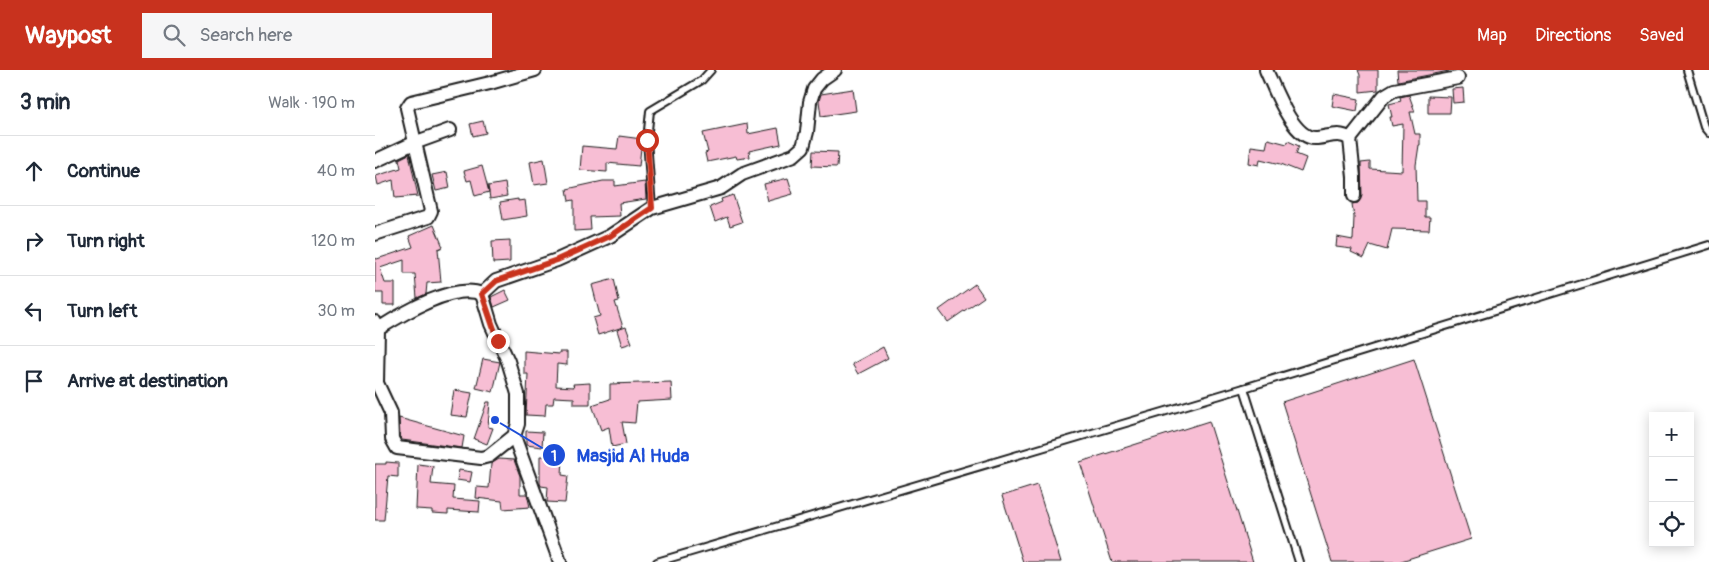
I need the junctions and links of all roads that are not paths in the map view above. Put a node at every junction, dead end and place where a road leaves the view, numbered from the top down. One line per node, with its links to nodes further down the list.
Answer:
1 (535, 70): 10 (street)
2 (711, 70): 13 (lane)
3 (835, 70): 13 (street)
4 (1266, 70): 9 (street)
5 (1687, 70): 8 (lane)
6 (1458, 78): 9 (street)
7 (449, 130): 10 (street)
8 (1709, 133)
9 (1350, 139): 12 (street)
10 (414, 143): 11 (street); 14 (street)
11 (375, 161)
12 (1354, 196)
13 (652, 208): 16 (street)
14 (375, 234)
15 (1709, 246): 18 (lane)
16 (482, 294): 17 (street); 19 (street)
17 (377, 325): 19 (street)
18 (1244, 388): 21 (lane); 22 (lane)
19 (514, 436): 20 (street)
20 (560, 562)
21 (657, 562)
22 (1299, 562)

